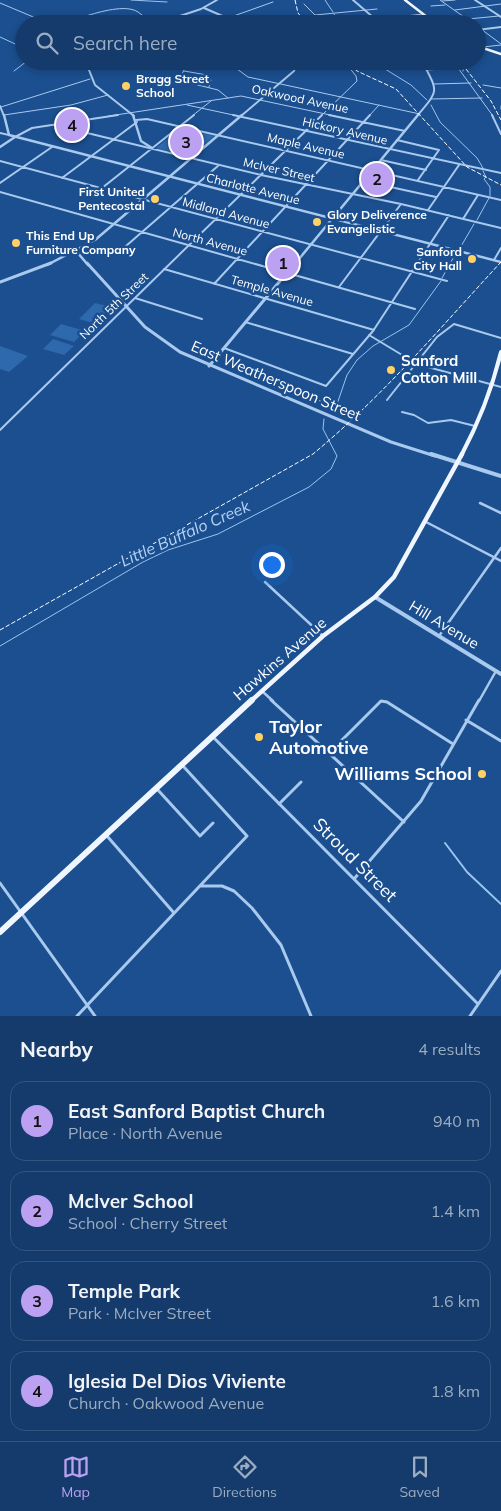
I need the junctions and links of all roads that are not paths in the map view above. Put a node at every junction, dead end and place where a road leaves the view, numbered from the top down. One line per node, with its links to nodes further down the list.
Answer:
1 (217, 0): 14 (street)
2 (353, 0): 16 (street)
3 (405, 0): 18 (main road)
4 (455, 0): 6 (street)
5 (475, 0): 13 (street)
6 (441, 1): 10 (street)
7 (273, 2): 24 (street)
8 (0, 3): 19 (street)
9 (304, 4): 16 (street)
10 (446, 4): 12 (street); 17 (street)
11 (501, 4): 13 (street)
12 (431, 6)
13 (485, 7): 17 (street); 28 (street)
14 (204, 8): 22 (street); 23 (street)
15 (376, 9): 16 (street)
16 (365, 10): 25 (street)
17 (455, 10): 27 (street)
18 (423, 14): 26 (street)
19 (29, 15)
20 (89, 15): 21 (street)
21 (139, 15)
22 (182, 15)
23 (221, 15)
24 (236, 15)
25 (370, 15)
26 (415, 15)
27 (462, 15)
28 (500, 17): 29 (street)
29 (486, 18)
30 (501, 27): 31 (street)
31 (486, 29)
32 (486, 33): 33 (street)
33 (501, 44): 34 (street)
34 (486, 47)
35 (486, 49): 36 (main road)
36 (501, 54)
37 (88, 70): 44 (street)
38 (238, 70): 46 (street)
39 (294, 70): 46 (street)
40 (351, 70): 54 (street, North 5th Street)
41 (426, 70): 47 (street)
42 (184, 71): 49 (street); 49 (street)
43 (463, 71): 45 (street)
44 (90, 79): 53 (street); 62 (street)
45 (471, 83): 47 (street); 56 (street)
46 (278, 84): 54 (street); 59 (street)
47 (434, 84): 57 (street)
48 (483, 86): 50 (street)
49 (209, 87): 55 (street)
50 (497, 87): 51 (street); 52 (street)
51 (501, 88)
52 (496, 91)
53 (108, 95): 66 (street); 69 (street)
54 (341, 96): 61 (street); 67 (street, North 5th Street)
55 (228, 98): 58 (street, Oakwood Avenue); 59 (street, Oakwood Avenue)
56 (482, 98): 57 (street); 78 (street)
57 (431, 99): 68 (street)
58 (212, 100): 60 (street, Oakwood Avenue); 64 (street)
59 (260, 100): 67 (street, Oakwood Avenue); 70 (street)
60 (186, 104): 64 (street, Hickory Avenue); 66 (street, Oakwood Avenue)
61 (379, 105): 68 (street); 72 (street)
62 (0, 106): 69 (street)
63 (500, 106): 65 (street)
64 (202, 108): 70 (street, Hickory Avenue); 74 (street)
65 (501, 109)
66 (130, 113): 71 (street); 73 (street, Oakwood Avenue)
67 (324, 114): 72 (street, Oakwood Avenue); 75 (street, North 5th Street)
68 (420, 114): 76 (street)
69 (4, 115): 80 (street)
70 (240, 117): 75 (street, Hickory Avenue); 79 (street)
71 (136, 121): 74 (street, Maple Avenue); 82 (street); 87 (street)
72 (364, 122): 76 (street, Oakwood Avenue); 83 (street)
73 (54, 125): 81 (street, Oakwood Avenue); 82 (street, McIver Street)
74 (181, 126): 79 (street, Maple Avenue); 87 (street)
75 (306, 131): 83 (street, Hickory Avenue); 88 (street, North 5th Street)
76 (405, 131): 84 (street)
77 (0, 134): 80 (street, Charlotte Avenue)
78 (501, 134)
79 (219, 135): 88 (street, Maple Avenue); 91 (street)
80 (9, 136): 81 (street, Charlotte Avenue)
81 (15, 138): 85 (street, Charlotte Avenue); 86 (street)
82 (113, 139): 87 (street, McIver Street); 90 (street)
83 (346, 140): 89 (street, Hickory Avenue); 92 (street)
84 (397, 140): 89 (street); 94 (street)
85 (52, 147): 90 (street, Charlotte Avenue); 99 (street)
86 (0, 148)
87 (152, 148): 91 (street, McIver Street); 98 (street)
88 (286, 150): 92 (street, Maple Avenue); 103 (street, North 5th Street)
89 (389, 150): 93 (street); 94 (street, Hickory Avenue)
90 (89, 157): 98 (street, Charlotte Avenue); 105 (street)
91 (192, 158): 96 (street, McIver Street); 104 (street)
92 (328, 160): 100 (street, Maple Avenue); 110 (street)
93 (381, 160): 100 (street); 101 (street)
94 (433, 160): 97 (street, Hickory Avenue); 101 (street)
95 (0, 161): 99 (street, Midland Avenue)
96 (219, 165): 103 (street, McIver Street); 109 (street)
97 (459, 165): 102 (street, Hickory Avenue); 111 (street)
98 (130, 167): 104 (street, Charlotte Avenue); 112 (street)
99 (22, 168): 105 (street, Midland Avenue); 108 (street)
100 (372, 170): 106 (street); 107 (street, Maple Avenue)
101 (426, 170): 107 (street)
102 (501, 173)
103 (261, 175): 110 (street, McIver Street); 115 (street, North 5th Street)
104 (170, 177): 109 (street, Charlotte Avenue); 118 (street)
105 (62, 178): 112 (street, Midland Avenue)
106 (364, 180): 114 (street); 117 (street)
107 (417, 181): 111 (street, Maple Avenue)
108 (0, 183)
109 (198, 184): 115 (street, Charlotte Avenue); 121 (street)
110 (306, 185): 114 (street, McIver Street); 122 (street)
111 (444, 187): 116 (street, Maple Avenue); 117 (street)
112 (102, 188): 118 (street, Midland Avenue)
113 (0, 192): 128 (street, North Avenue)
114 (352, 194): 120 (street, McIver Street); 125 (street)
115 (240, 195): 122 (street, Charlotte Avenue); 127 (street, North 5th Street)
116 (478, 195): 119 (street, Maple Avenue); 126 (street)
117 (436, 197): 123 (street)
118 (143, 200): 121 (street, Midland Avenue); 128 (street)
119 (501, 200)
120 (401, 204): 123 (street, McIver Street); 130 (street)
121 (172, 207): 127 (street, Midland Avenue); 132 (street)
122 (286, 207): 125 (street, Charlotte Avenue); 131 (street)
123 (428, 210): 124 (street, McIver Street)
124 (449, 216): 126 (street, McIver Street); 133 (street)
125 (332, 218): 130 (street, Charlotte Avenue); 134 (street)
126 (463, 219): 129 (street, McIver Street)
127 (216, 220): 131 (street, Midland Avenue); 136 (street, North 5th Street)
128 (114, 224): 132 (street, North Avenue); 138 (street)
129 (501, 228)
130 (381, 231): 133 (street, Charlotte Avenue); 140 (street)
131 (262, 232): 134 (street, Midland Avenue); 142 (street)
132 (143, 233): 135 (street); 136 (street, North Avenue)
133 (431, 244): 143 (street, Charlotte Avenue); 146 (street)
134 (310, 245): 140 (street, Midland Avenue); 147 (street)
135 (126, 246)
136 (189, 246): 142 (street, North Avenue); 145 (street, North 5th Street)
137 (501, 248): 143 (street)
138 (77, 252): 139 (street); 141 (street, East Weatherspoon Street)
139 (65, 258): 141 (street); 149 (street)
140 (361, 258): 146 (street, Midland Avenue); 151 (street)
141 (84, 259): 155 (street, East Weatherspoon Street)
142 (237, 259): 147 (street, North Avenue); 150 (street)
143 (494, 260): 144 (street, Charlotte Avenue)
144 (501, 262)
145 (164, 269): 150 (street, Temple Avenue); 152 (street, North 5th Street)
146 (414, 272): 148 (street, Midland Avenue); 154 (street)
147 (286, 273): 151 (street, North Avenue); 153 (street)
148 (447, 281)
149 (0, 282)
150 (214, 284): 153 (street, Temple Avenue)
151 (338, 287): 154 (street, North Avenue)
152 (135, 298): 155 (street, North 5th Street); 157 (street)
153 (265, 298): 158 (street); 159 (street, Temple Avenue)
154 (393, 303): 156 (street, North Avenue); 159 (street)
155 (127, 306): 166 (street, East Weatherspoon Street); 172 (street, North 5th Street)
156 (415, 309)
157 (202, 319)
158 (245, 322): 162 (street); 164 (street)
159 (374, 330): 160 (street)
160 (370, 336): 164 (street); 165 (street)
161 (501, 338): 165 (street)
162 (224, 348): 164 (street); 166 (street)
163 (501, 352): 167 (main road, Hawkins Avenue)
164 (353, 354)
165 (417, 364): 167 (street); 169 (street)
166 (209, 366): 173 (street, East Weatherspoon Street)
167 (493, 385): 168 (street); 171 (main road, Hawkins Avenue)
168 (501, 387)
169 (387, 400)
170 (402, 412): 171 (street)
171 (477, 427): 173 (main road, Hawkins Avenue)
172 (0, 430)
173 (457, 464): 174 (street, East Weatherspoon Street); 177 (main road, Hawkins Avenue)
174 (501, 476)
175 (480, 503): 176 (street)
176 (501, 514)
177 (426, 522): 179 (street); 182 (main road, Hawkins Avenue)
178 (501, 548): 179 (street)
179 (494, 558): 180 (street); 184 (street)
180 (501, 562)
181 (266, 582): 183 (street)
182 (375, 597): 183 (main road, Hawkins Avenue); 184 (street, Hill Avenue)
183 (323, 636): 186 (main road, Hawkins Avenue)
184 (439, 636): 185 (street, Hill Avenue)
185 (499, 672): 187 (street)
186 (262, 691): 188 (main road, Hawkins Avenue); 191 (street)
187 (466, 720): 189 (street); 190 (street)
188 (212, 736): 192 (main road, Hawkins Avenue); 195 (street, Stroud Street)
189 (501, 741)
190 (453, 744): 191 (street); 196 (street)
191 (329, 753): 196 (street)
192 (182, 764): 194 (main road, Hawkins Avenue); 201 (street)
193 (301, 782): 195 (street)
194 (156, 788): 197 (street); 198 (main road, Hawkins Avenue)
195 (279, 804): 199 (street, Stroud Street)
196 (404, 822): 199 (street)
197 (213, 823)
198 (106, 835): 202 (main road, Hawkins Avenue); 203 (street)
199 (354, 879): 207 (street, Stroud Street)
200 (0, 883): 202 (street)
201 (199, 886): 203 (street); 210 (street)
202 (22, 912): 204 (main road, Hawkins Avenue); 206 (street)
203 (174, 913): 206 (street)
204 (0, 932)
205 (501, 971): 207 (street)
206 (88, 1004): 208 (street); 209 (street)
207 (478, 1004): 211 (street)
208 (77, 1016)
209 (95, 1016)
210 (311, 1016)
211 (470, 1016)

